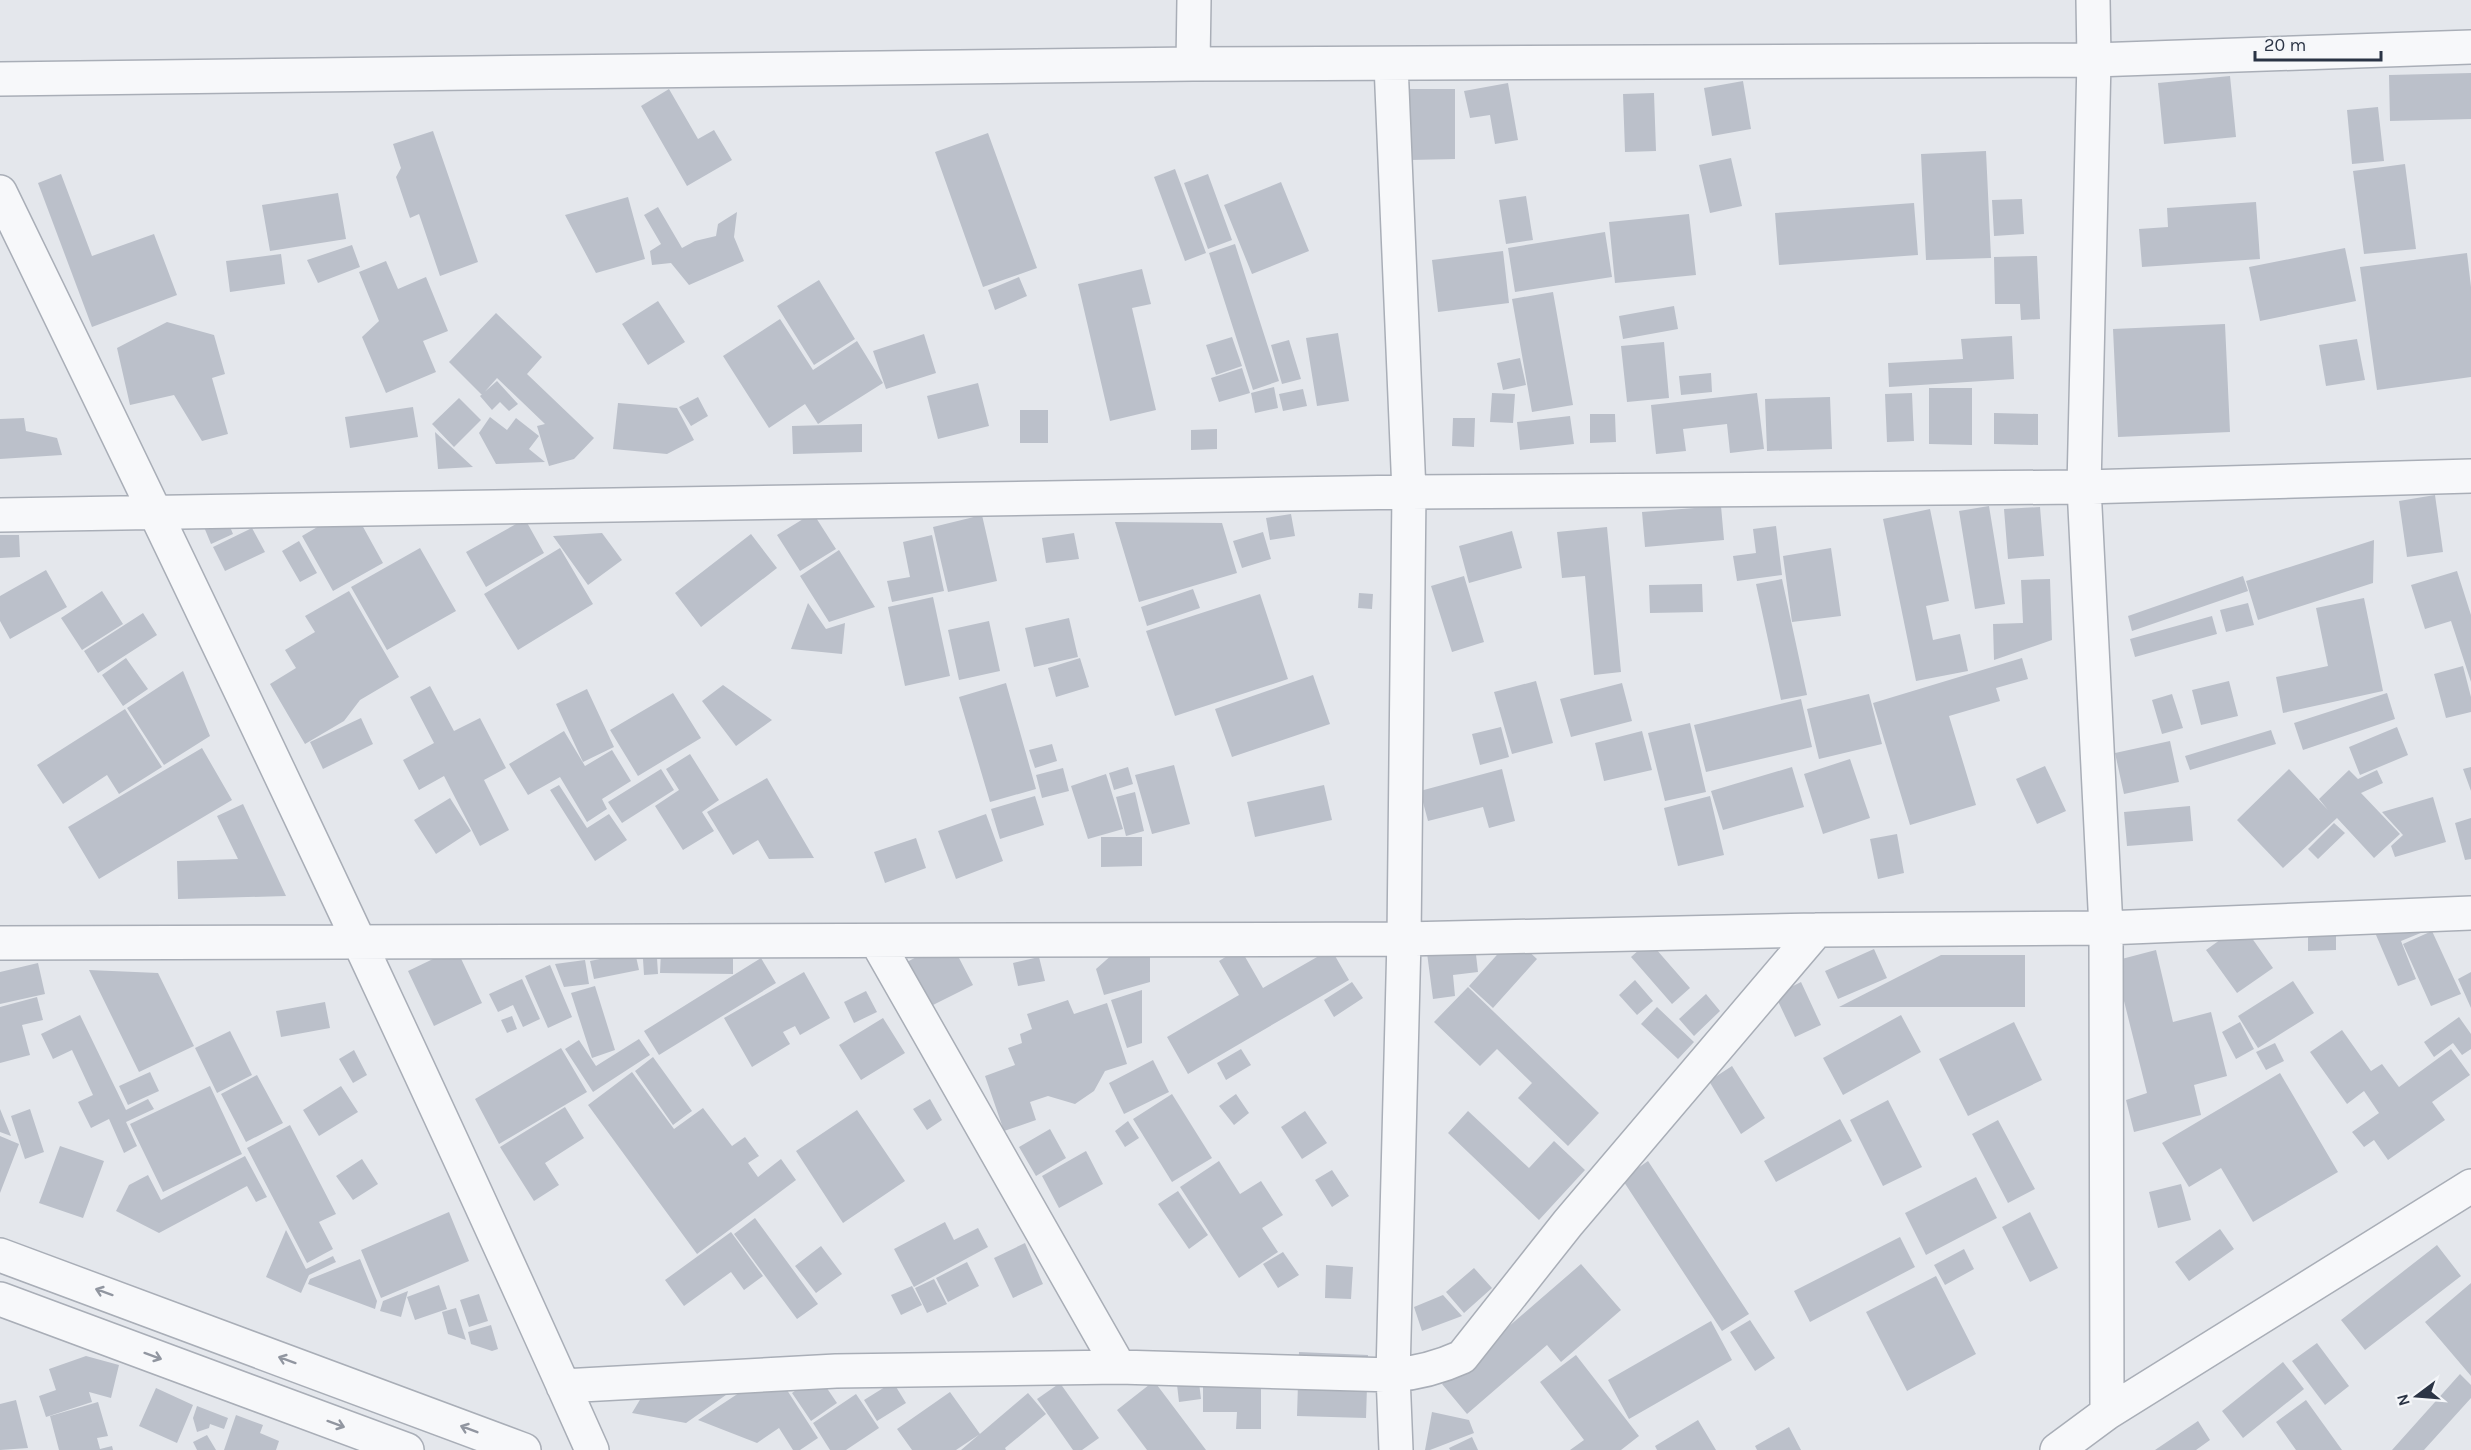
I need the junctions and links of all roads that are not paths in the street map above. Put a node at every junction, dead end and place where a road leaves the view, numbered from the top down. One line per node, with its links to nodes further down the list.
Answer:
1 (1194, 0): 5 (street)
2 (2093, 0): 4 (street)
3 (2471, 47): 4 (street)
4 (2094, 60): 6 (street); 10 (street)
5 (1193, 64): 6 (street); 7 (street)
6 (1391, 64): 11 (street)
7 (0, 79)
8 (0, 192): 12 (street)
9 (2471, 476): 10 (street)
10 (2084, 487): 11 (street); 15 (street)
11 (1409, 492): 12 (street); 17 (street)
12 (157, 514): 13 (street); 18 (street)
13 (0, 515)
14 (2471, 913): 15 (street)
15 (2106, 928): 16 (street); 27 (street)
16 (1817, 930): 17 (street); 25 (street)
17 (1404, 939): 19 (street); 25 (street)
18 (360, 942): 19 (street); 20 (street); 26 (street)
19 (877, 942): 24 (street)
20 (0, 943)
21 (2471, 1186): 27 (street)
22 (0, 1255): 29 (street, one-way to 22)
23 (7, 1309): 28 (street, one-way to 28)
24 (1119, 1367): 25 (street); 26 (street)
25 (1394, 1375): 31 (street)
26 (563, 1386): 30 (street)
27 (2107, 1413): 32 (street)
28 (408, 1450)
29 (524, 1450)
30 (592, 1450)
31 (1396, 1450)
32 (2057, 1450)

